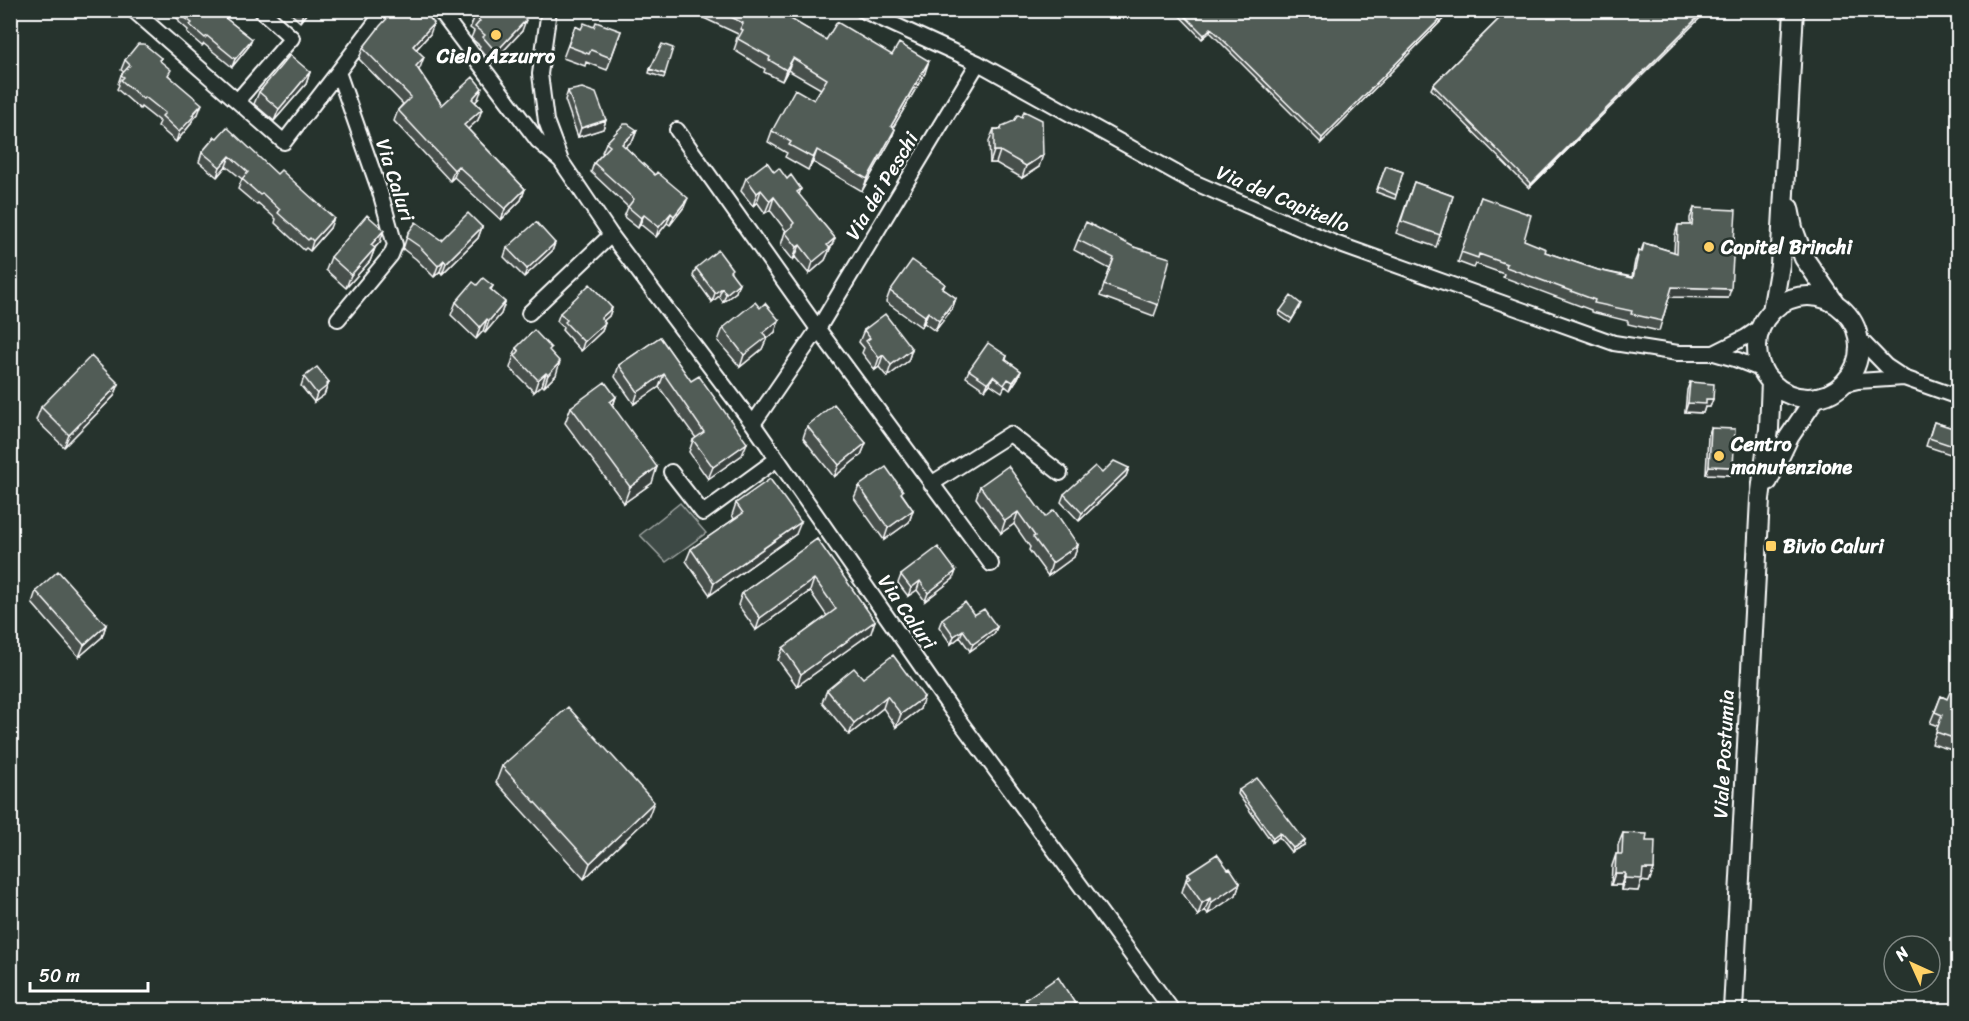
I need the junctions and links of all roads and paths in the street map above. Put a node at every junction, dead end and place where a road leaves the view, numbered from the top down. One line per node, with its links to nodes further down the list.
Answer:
1 (133, 10): 10 (street)
2 (261, 10): 10 (street)
3 (385, 10): 9 (street)
4 (439, 10): 12 (street, Via Caluri)
5 (549, 10): 12 (street, Via Caluri)
6 (862, 10): 8 (street, Via del Capitello)
7 (1794, 10): 13 (main road, Viale Postumia)
8 (978, 63): 19 (street, Via dei Peschi); 21 (street, Via del Capitello)
9 (338, 72): 10 (street); 18 (street, Via Caluri)
10 (238, 100)
11 (677, 130): 19 (street)
12 (561, 161): 14 (street, Via Caluri)
13 (1783, 186): 15 (main road); 17 (main road, Viale Postumia)
14 (610, 235): 16 (street); 27 (street, Via Caluri)
15 (1836, 304): 17 (main road); 20 (main road)
16 (529, 313)
17 (1767, 318): 21 (street, Via del Capitello); 22 (main road, Viale Postumia)
18 (338, 319)
19 (818, 329): 27 (street, Via dei Peschi); 31 (street)
20 (1858, 337): 23 (street); 24 (main road)
21 (1714, 353): 22 (street, Via del Capitello)
22 (1767, 375): 25 (main road); 32 (main road, Viale Postumia)
23 (1904, 378): 24 (street); 26 (street)
24 (1841, 385): 25 (main road, Viale Postumia)
25 (1816, 397): 32 (main road, Viale Postumia)
26 (1959, 397)
27 (753, 424): 28 (street, Via Caluri)
28 (777, 459): 29 (street); 34 (street, Via Caluri)
29 (671, 472)
30 (1060, 473): 31 (street)
31 (932, 484): 33 (street)
32 (1760, 499): 35 (main road, Viale Postumia)
33 (991, 564)
34 (1172, 1011)
35 (1733, 1011)

